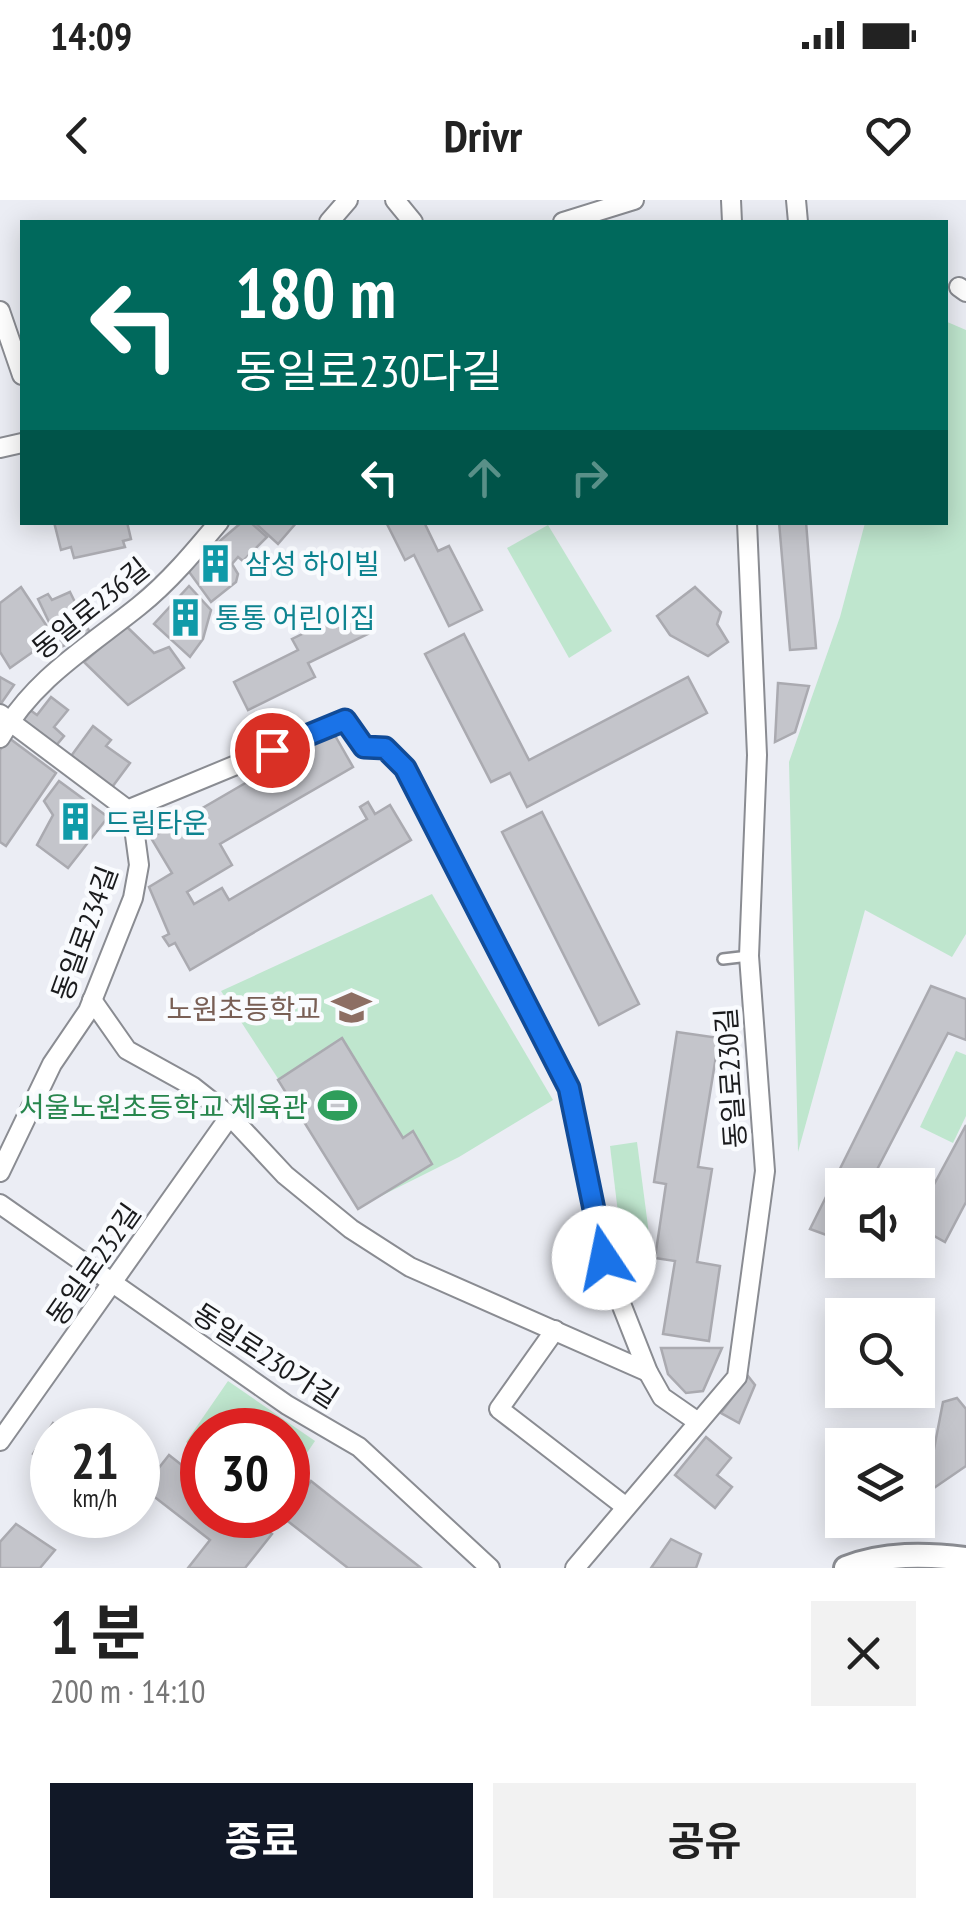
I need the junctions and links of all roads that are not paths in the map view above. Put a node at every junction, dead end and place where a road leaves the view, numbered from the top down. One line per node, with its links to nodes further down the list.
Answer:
1 (348, 200): 4 (street)
2 (395, 200): 5 (street)
3 (634, 200): 6 (street)
4 (332, 220)
5 (411, 220)
6 (569, 220)
7 (0, 311): 8 (street)
8 (20, 369)
9 (216, 525): 11 (street, 동일로236길)
10 (746, 525): 13 (street, 동일로230길)
11 (3, 724): 12 (street)
12 (130, 812): 15 (street, 동일로234길); 21 (street)
13 (749, 956): 14 (lane); 22 (street, 동일로230길)
14 (722, 960)
15 (92, 1000): 16 (street); 17 (street, 동일로234길)
16 (230, 1116): 19 (street, 동일로232길); 20 (street)
17 (0, 1172)
18 (0, 1204): 19 (street, 동일로230가길)
19 (112, 1286): 23 (street, 동일로232길); 26 (street, 동일로230가길)
20 (555, 1330): 21 (street); 24 (street)
21 (648, 1372): 22 (street)
22 (698, 1422): 24 (street, 동일로230길)
23 (0, 1442)
24 (626, 1507): 27 (street, 동일로230길)
25 (966, 1559): 28 (street)
26 (490, 1568)
27 (574, 1568)
28 (846, 1568)

